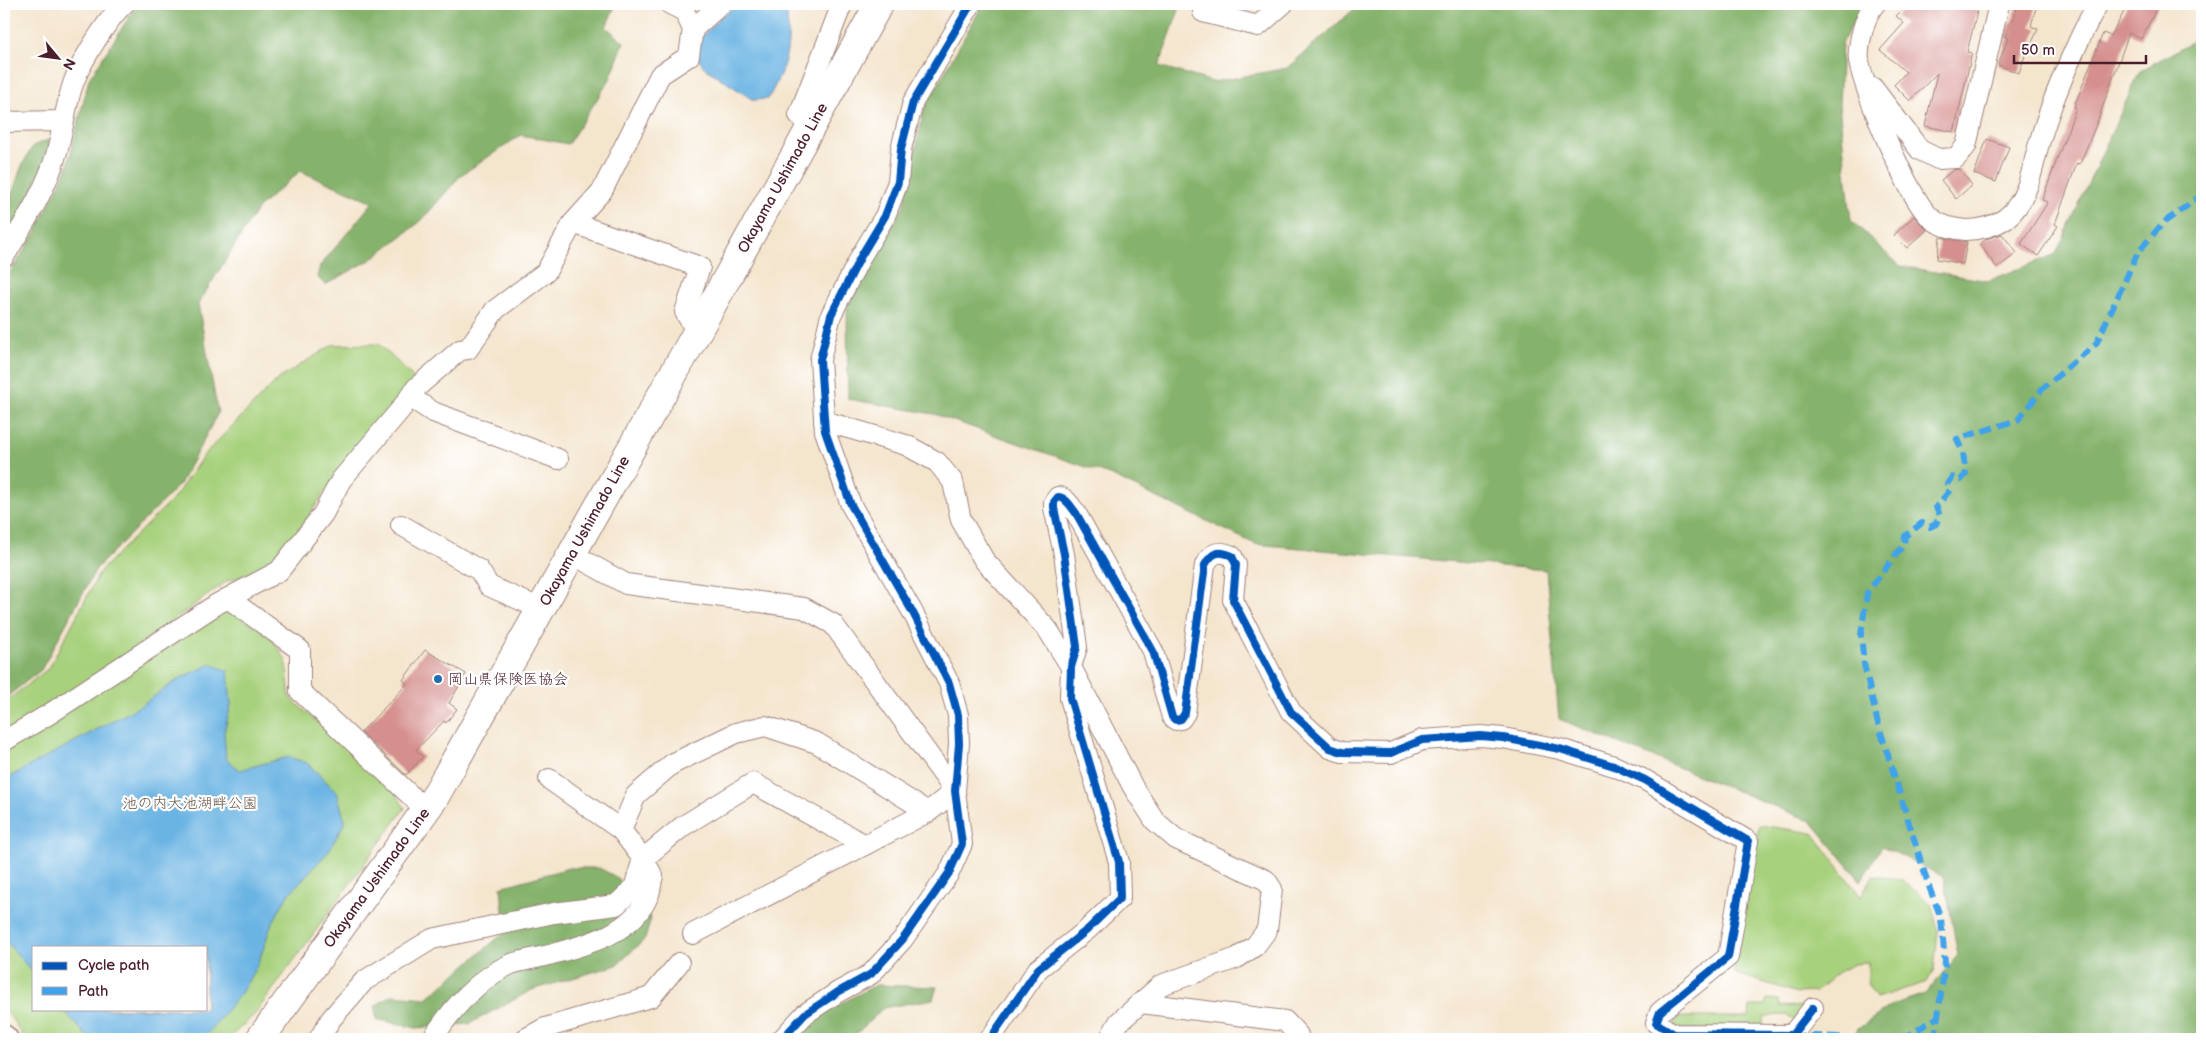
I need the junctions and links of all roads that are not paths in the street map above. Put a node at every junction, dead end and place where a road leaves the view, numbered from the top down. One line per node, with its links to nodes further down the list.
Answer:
1 (124, 4): 14 (street)
2 (670, 4): 12 (street)
3 (721, 4): 12 (street)
4 (842, 4): 16 (street)
5 (880, 4): 16 (main road, Okayama Ushimado Line)
6 (971, 4): 21 (street)
7 (1206, 4): 8 (street)
8 (1283, 4)
9 (1875, 4): 13 (street)
10 (1999, 4): 13 (street)
11 (2098, 4): 13 (street)
12 (693, 30): 17 (street)
13 (1863, 78)
14 (63, 121): 15 (street); 18 (street)
15 (4, 122)
16 (813, 124): 19 (main road, Okayama Ushimado Line)
17 (573, 223): 19 (street); 20 (street)
18 (4, 257)
19 (697, 332): 24 (main road, Okayama Ushimado Line)
20 (410, 397): 22 (street); 25 (street)
21 (824, 421): 27 (street); 30 (street)
22 (558, 460)
23 (401, 524): 26 (street)
24 (572, 554): 26 (main road, Okayama Ushimado Line); 30 (street)
25 (229, 599): 28 (street); 31 (street)
26 (541, 609): 31 (main road, Okayama Ushimado Line)
27 (1071, 667): 38 (street); 39 (street); 45 (street)
28 (4, 741)
29 (549, 779): 33 (street)
30 (955, 791): 32 (street); 44 (street)
31 (426, 810): 40 (main road, Okayama Ushimado Line)
32 (928, 812): 33 (street); 34 (street)
33 (621, 830): 35 (street)
34 (865, 845): 35 (street); 36 (street)
35 (642, 859): 41 (street); 42 (street)
36 (693, 934)
37 (679, 963): 43 (street)
38 (1141, 1003): 46 (street); 47 (street)
39 (1813, 1008)
40 (260, 1039)
41 (319, 1039)
42 (432, 1039)
43 (525, 1039)
44 (782, 1039)
45 (990, 1039)
46 (1109, 1039)
47 (1297, 1039)

